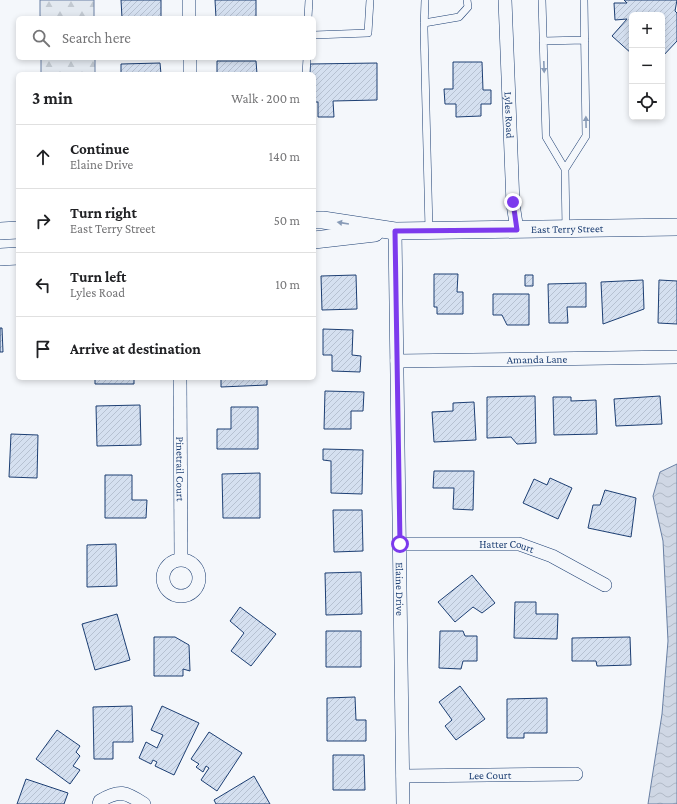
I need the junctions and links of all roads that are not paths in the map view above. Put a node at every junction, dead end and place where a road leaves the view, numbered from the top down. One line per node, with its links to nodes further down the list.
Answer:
1 (189, 0): 9 (street)
2 (308, 0): 10 (lane)
3 (370, 0): 12 (lane)
4 (425, 0): 11 (lane)
5 (467, 0): 11 (lane)
6 (505, 0): 25 (street, Lyles Road)
7 (542, 0): 14 (lane)
8 (584, 0): 13 (lane)
9 (189, 16)
10 (308, 16)
11 (424, 23): 24 (lane)
12 (316, 35)
13 (585, 40): 14 (lane); 19 (lane, one-way to 13)
14 (543, 41): 19 (lane, one-way to 19)
15 (190, 60): 17 (street)
16 (307, 60): 18 (lane)
17 (190, 72)
18 (306, 72)
19 (565, 169): 22 (lane)
20 (316, 220): 27 (street, East Terry Street, one-way to 20)
21 (677, 226): 22 (street, East Terry Street)
22 (566, 229): 25 (street, East Terry Street)
23 (16, 230): 26 (street)
24 (429, 230): 25 (street, East Terry Street); 27 (street, East Terry Street)
25 (517, 230)
26 (0, 231)
27 (395, 231): 28 (street); 32 (street, Elaine Drive)
28 (316, 240)
29 (16, 256): 30 (street)
30 (0, 257)
31 (677, 357): 32 (street, Amanda Lane)
32 (397, 361): 34 (street, Elaine Drive)
33 (180, 380): 35 (street, Pinetrail Court)
34 (400, 544): 36 (street, Hatter Court); 38 (street, Elaine Drive)
35 (181, 559)
36 (605, 585)
37 (576, 774): 38 (street, Lee Court)
38 (403, 776): 41 (street, Elaine Drive)
39 (99, 804): 40 (street)
40 (144, 804)
41 (403, 804)

